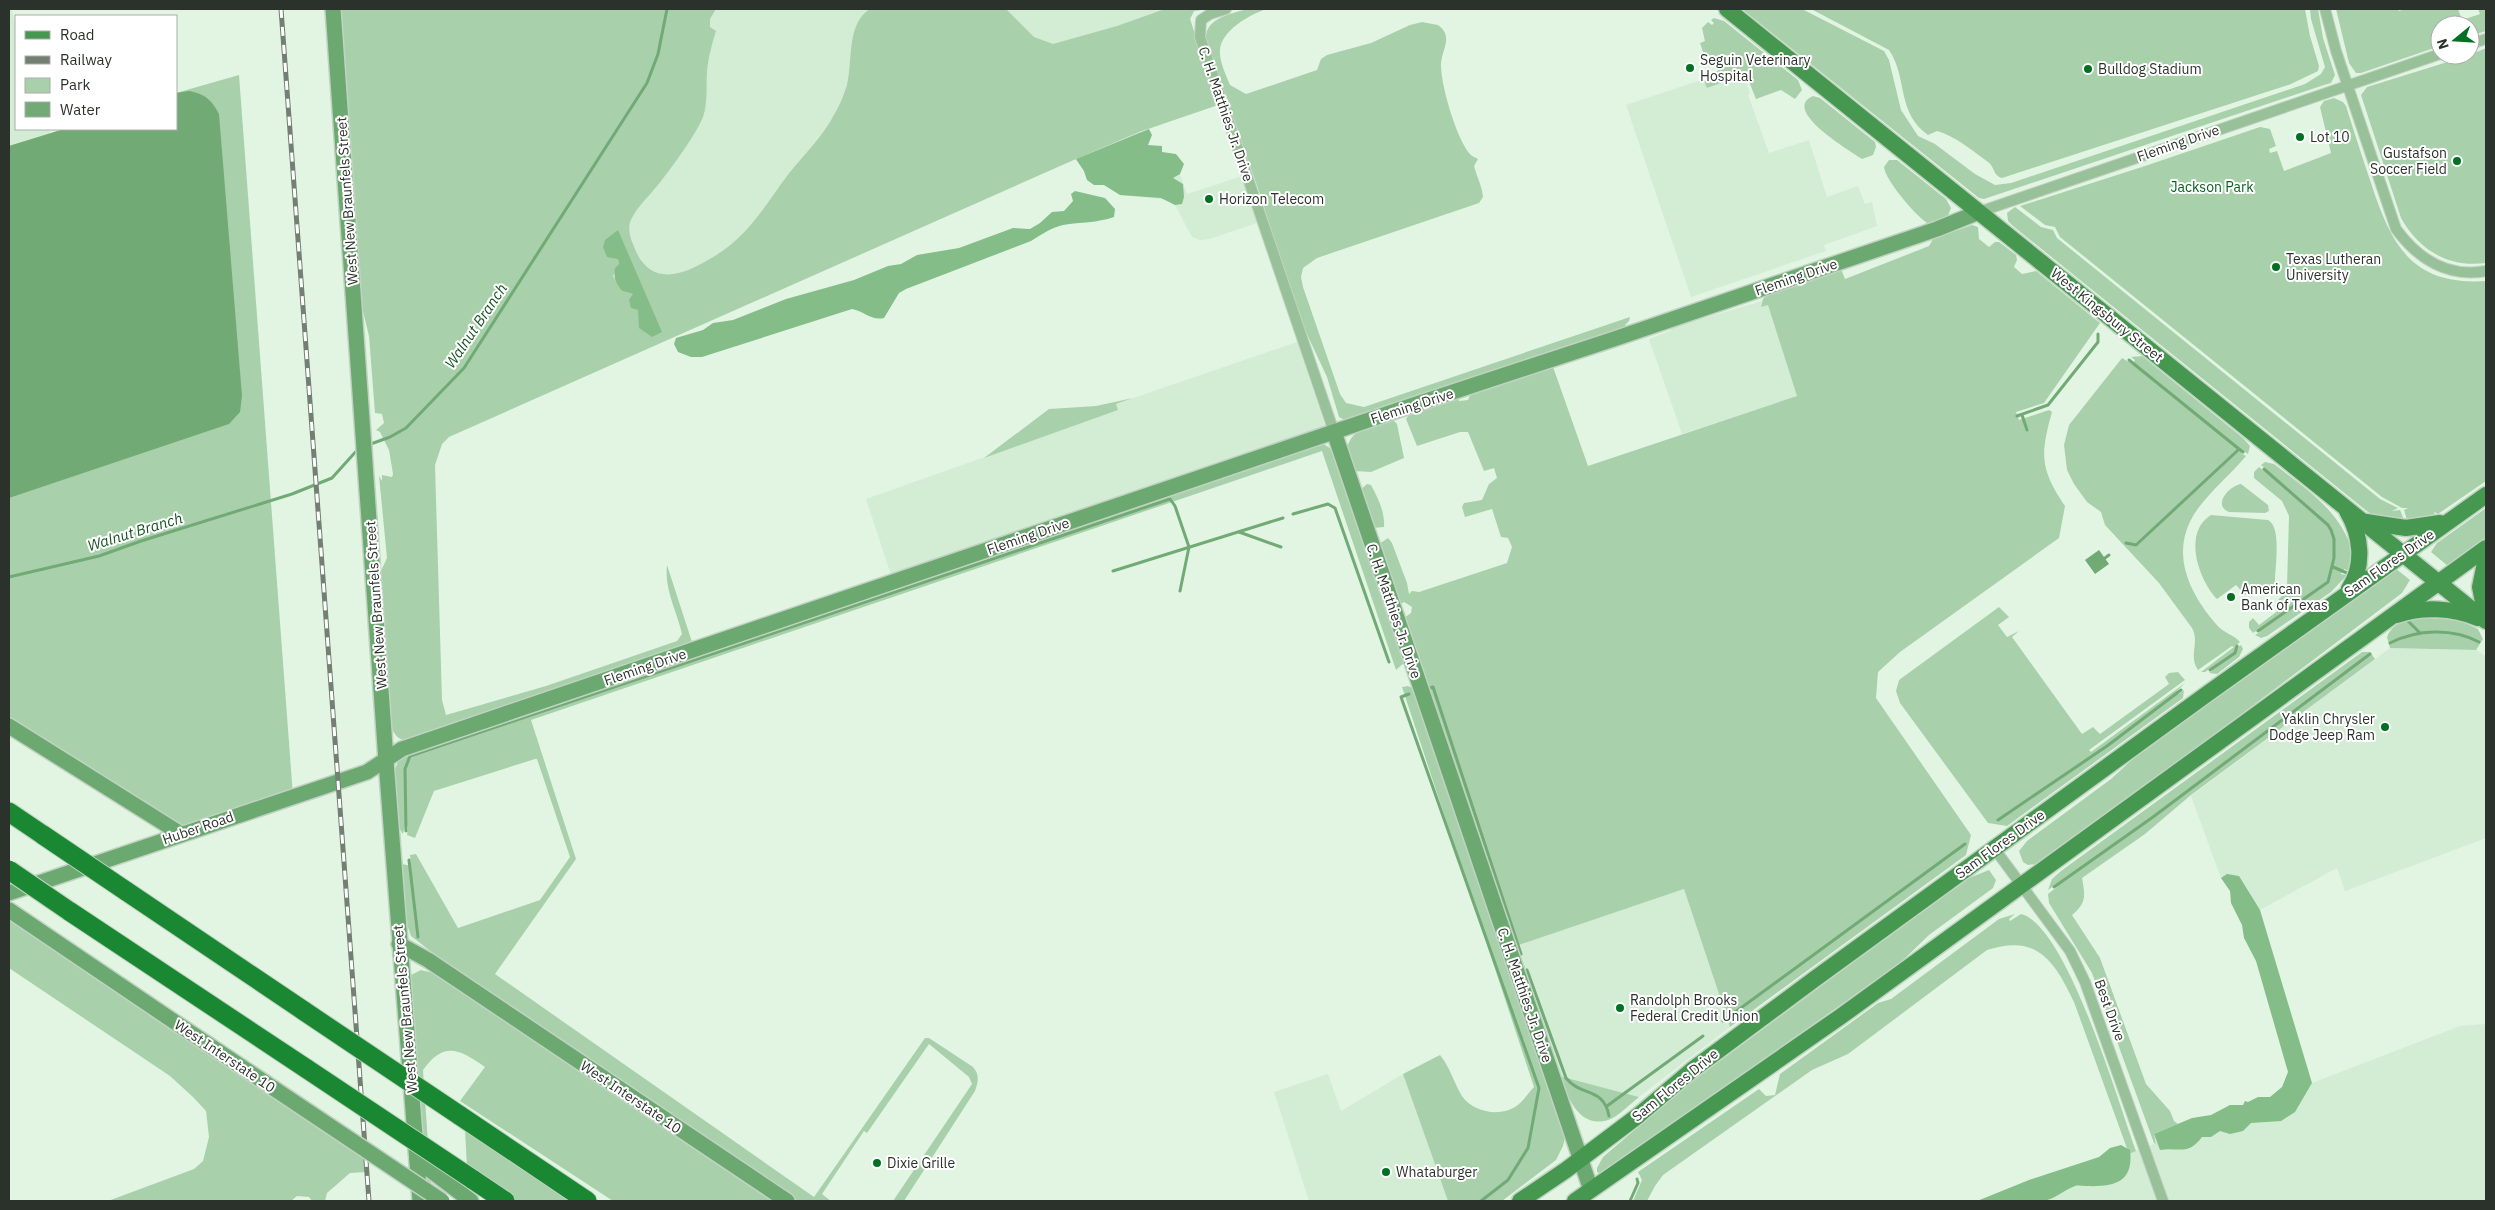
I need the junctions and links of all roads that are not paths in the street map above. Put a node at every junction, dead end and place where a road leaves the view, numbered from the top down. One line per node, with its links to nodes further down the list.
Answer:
1 (333, 9): 23 (street, West New Braunfels Street)
2 (1226, 9): 9 (street, C. H. Matthies Jr. Drive)
3 (1727, 9): 7 (main road, West Kingsbury Street)
4 (2325, 9): 6 (street)
5 (2430, 57): 6 (street, Fleming Drive)
6 (2347, 86): 7 (street, Fleming Drive); 8 (street)
7 (1979, 212): 9 (street, Fleming Drive); 11 (main road, West Kingsbury Street)
8 (2486, 271)
9 (1334, 432): 23 (street, Fleming Drive); 32 (street, C. H. Matthies Jr. Drive)
10 (2486, 494): 13 (main road, Sam Flores Drive)
11 (2345, 507): 12 (main road, West Kingsbury Street); 18 (main road)
12 (2361, 520): 13 (main road); 15 (main road, West Kingsbury Street)
13 (2450, 520): 15 (main road, Sam Flores Drive)
14 (2486, 548): 17 (main road)
15 (2403, 553): 17 (main road, West Kingsbury Street); 18 (main road, Sam Flores Drive)
16 (2486, 558): 19 (main road)
17 (2438, 582): 20 (main road); 21 (main road, West Kingsbury Street)
18 (2345, 595): 26 (main road, Sam Flores Drive)
19 (2486, 617)
20 (2388, 618): 21 (main road); 28 (main road)
21 (2486, 621)
22 (9, 726): 25 (street)
23 (386, 761): 25 (street, Huber Road); 31 (street, West New Braunfels Street)
24 (9, 812): 39 (highway, bridge)
25 (181, 834): 29 (street, Huber Road)
26 (1994, 848): 28 (street, Best Drive); 32 (main road, Sam Flores Drive)
27 (9, 870): 38 (highway, bridge)
28 (2022, 884): 34 (main road); 43 (street, Best Drive)
29 (9, 893)
30 (9, 910): 36 (street, West Interstate 10, bridge)
31 (399, 944): 33 (street, West New Braunfels Street); 40 (street, West Interstate 10)
32 (1581, 1159): 34 (street, C. H. Matthies Jr. Drive); 41 (main road, Sam Flores Drive)
33 (417, 1160): 35 (street, West New Braunfels Street); 37 (street)
34 (1593, 1196): 42 (main road)
35 (420, 1201)
36 (442, 1201)
37 (471, 1201)
38 (505, 1201)
39 (587, 1201)
40 (787, 1201)
41 (1520, 1201)
42 (1575, 1201)
43 (2163, 1201)

